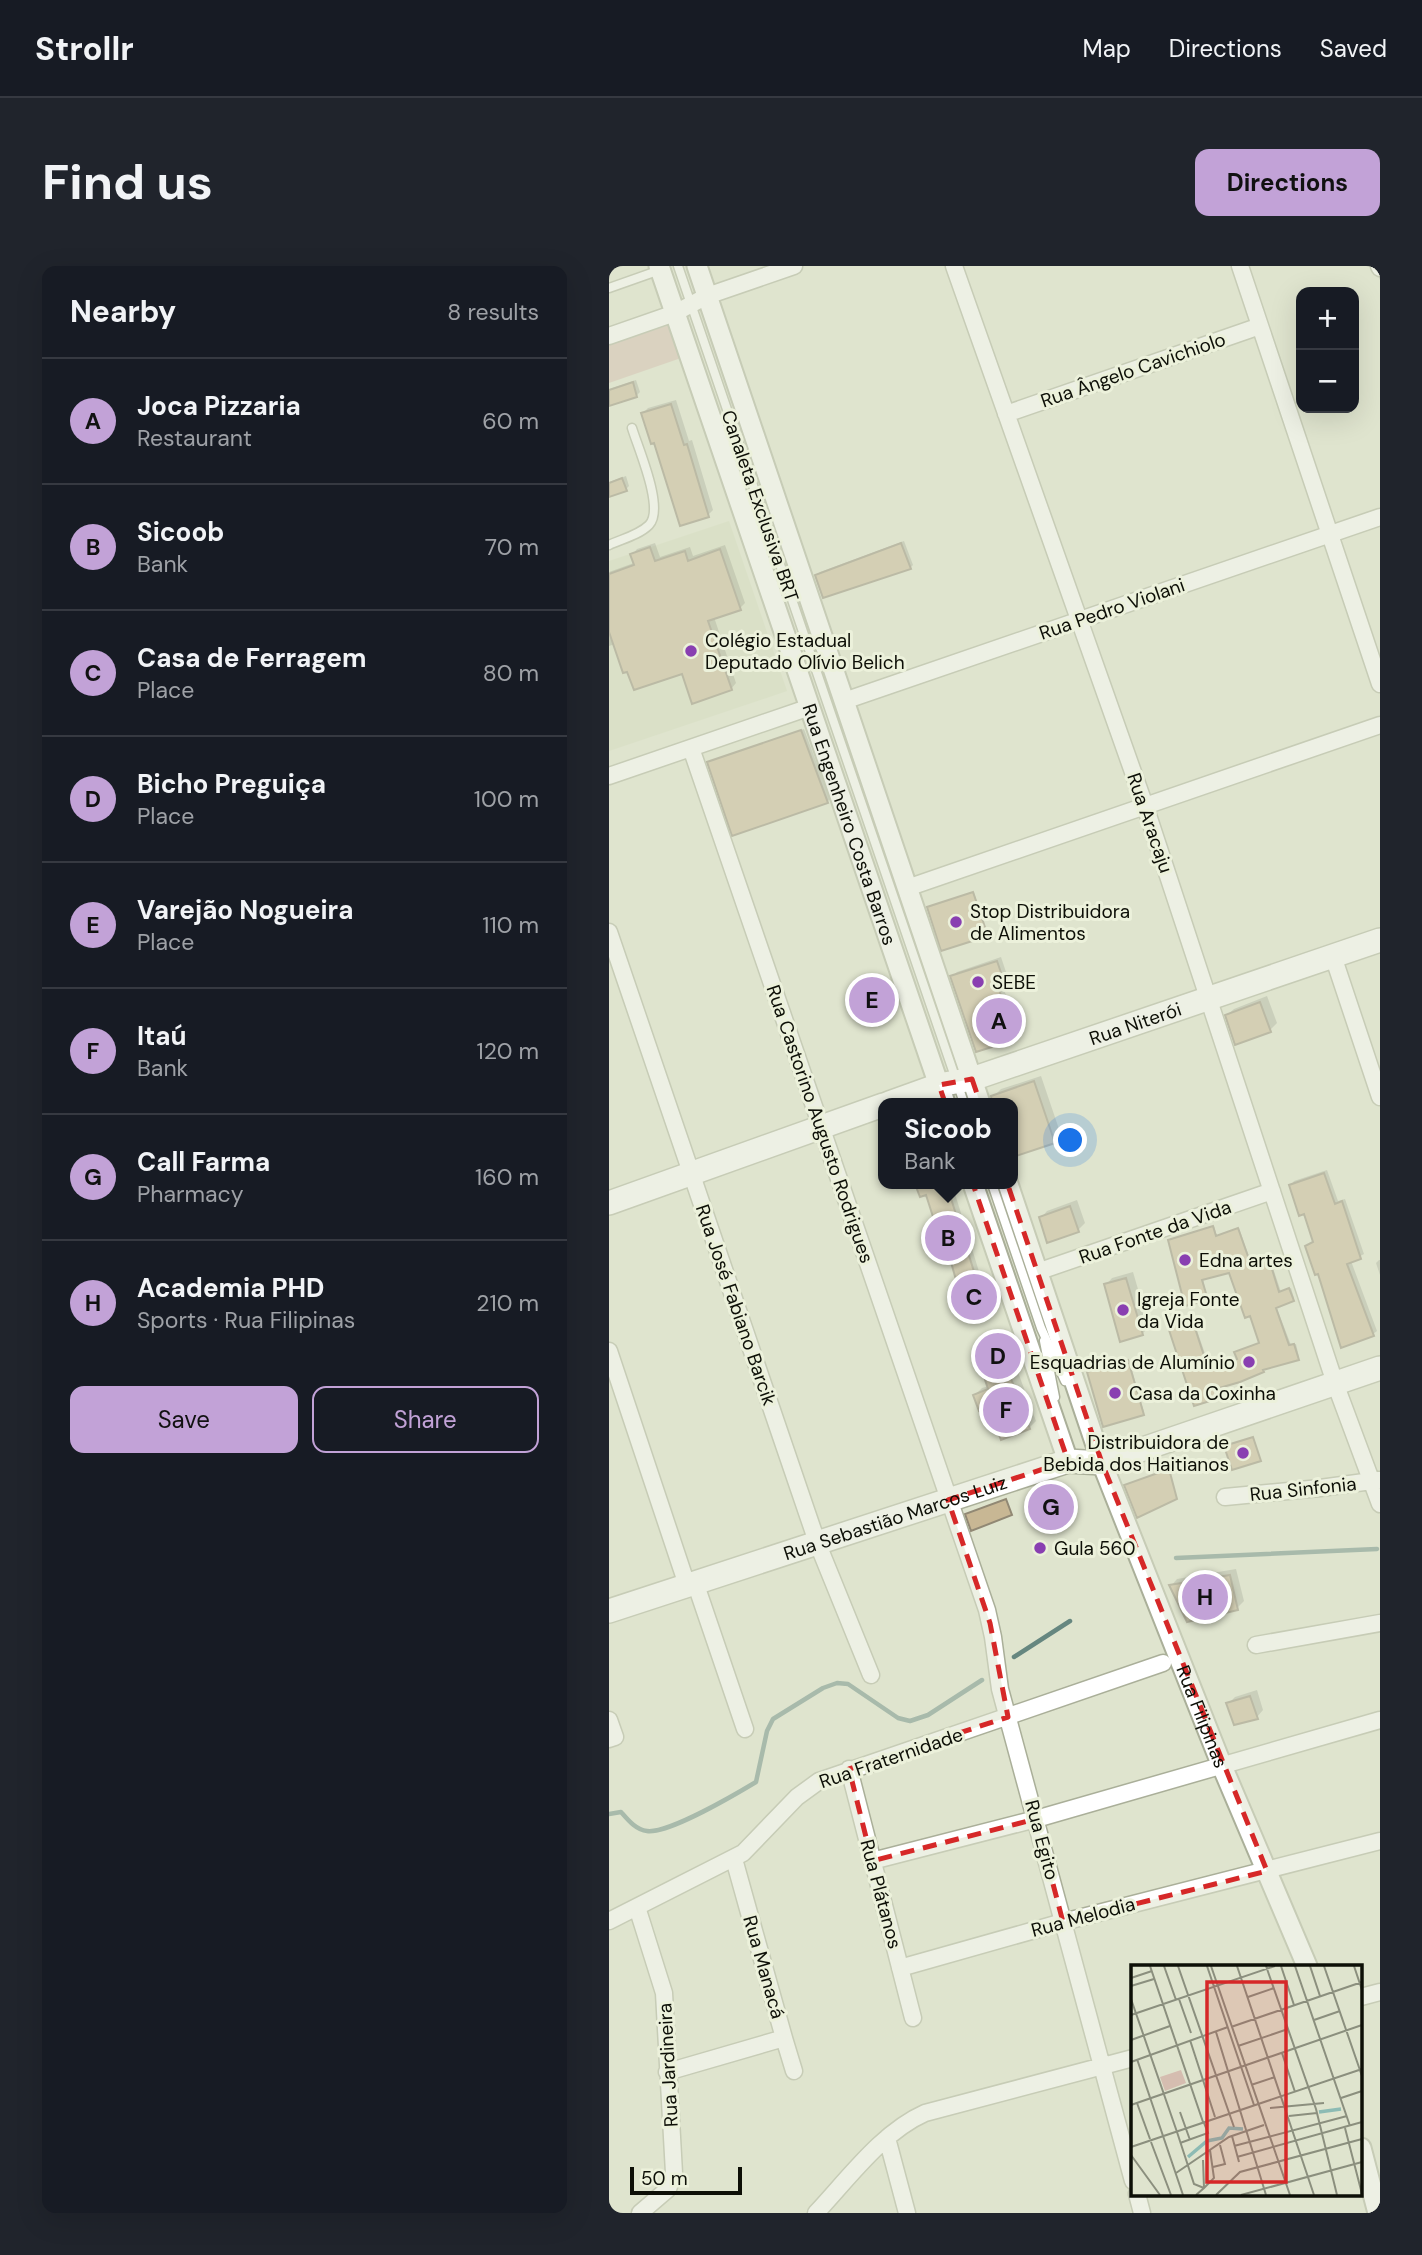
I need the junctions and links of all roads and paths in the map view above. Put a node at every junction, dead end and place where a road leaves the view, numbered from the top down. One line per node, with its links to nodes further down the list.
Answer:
1 (697, 266): 7 (street, Rua Engenheiro Costa Barros)
2 (793, 266): 7 (street)
3 (954, 266): 10 (street, Rua Aracaju)
4 (1240, 266): 8 (street)
5 (666, 267): 6 (lane); 7 (street, Rua Engenheiro Costa Barros)
6 (609, 288)
7 (691, 304): 9 (street); 17 (street, Rua Engenheiro Costa Barros); 18 (street, Rua Engenheiro Costa Barros); 28 (lane, Canaleta Exclusiva BRT)
8 (1259, 326): 10 (street, Rua Ângelo Cavichiolo); 13 (street)
9 (609, 336)
10 (1006, 414): 15 (street, Rua Aracaju)
11 (632, 428): 14 (lane)
12 (1380, 517): 13 (street, Rua Pedro Violani)
13 (1331, 534): 15 (street, Rua Pedro Violani); 16 (street)
14 (609, 544)
15 (1080, 620): 17 (street, Rua Pedro Violani); 22 (street, Rua Aracaju)
16 (1380, 684)
17 (844, 701): 23 (street, Rua Engenheiro Costa Barros)
18 (810, 707): 20 (street); 28 (street, Rua Engenheiro Costa Barros)
19 (1380, 725): 22 (street)
20 (691, 748): 21 (street); 32 (street, Rua Castorino Augusto Rodrigues)
21 (609, 776)
22 (1145, 806): 23 (street); 27 (street, Rua Aracaju)
23 (907, 888): 28 (street, Rua Engenheiro Costa Barros)
24 (609, 932): 33 (street, Rua José Fabiano Barcik)
25 (1380, 940): 26 (main road, Rua Niterói)
26 (1333, 956): 27 (main road, Rua Niterói); 29 (street)
27 (1209, 998): 28 (main road, Rua Niterói); 37 (street, Rua Aracaju)
28 (956, 1091): 30 (main road, Rua Niterói)
29 (1380, 1097)
30 (917, 1098)
31 (878, 1107): 32 (main road)
32 (821, 1127): 33 (main road); 48 (street, Rua Castorino Augusto Rodrigues)
33 (692, 1174): 38 (main road); 50 (street, Rua José Fabiano Barcik)
34 (975, 1189): 44 (street)
35 (994, 1189): 40 (lane)
36 (1010, 1189): 39 (street)
37 (1272, 1191): 39 (street, Rua Fonte da Vida); 43 (street, Rua Aracaju)
38 (609, 1203)
39 (1037, 1272): 45 (street)
40 (1041, 1328): 44 (lane); 45 (lane)
41 (609, 1351): 51 (street)
42 (1380, 1368): 43 (main road, Rua Sebastião Marcos Luiz)
43 (1335, 1383): 45 (main road, Rua Sebastião Marcos Luiz); 46 (street, Rua Aracaju)
44 (1067, 1461): 45 (main road, Rua Sebastião Marcos Luiz); 48 (main road, Rua Sebastião Marcos Luiz)
45 (1102, 1463): 62 (street, Rua Filipinas)
46 (1376, 1480): 47 (street, Rua Sinfonia); 49 (street, Rua Aracaju)
47 (1225, 1497)
48 (948, 1500): 50 (main road, Rua Sebastião Marcos Luiz); 57 (street, Rua Egito)
49 (1380, 1504)
50 (817, 1542): 51 (main road, Rua Sebastião Marcos Luiz); 56 (street, Rua José Fabiano Barcik)
51 (691, 1584): 52 (main road, Rua Sebastião Marcos Luiz); 60 (street)
52 (609, 1611)
53 (1380, 1623): 54 (street)
54 (1256, 1645)
55 (1163, 1663): 57 (street, Rua Fraternidade)
56 (871, 1675)
57 (1008, 1717): 63 (street, Rua Fraternidade); 64 (street, Rua Egito)
58 (609, 1720): 61 (street)
59 (1380, 1720): 62 (street)
60 (745, 1729)
61 (612, 1738)
62 (1222, 1766): 64 (street); 68 (street, Rua Filipinas)
63 (849, 1769): 66 (street, Rua Fraternidade); 67 (street, Rua Plátanos)
64 (1037, 1819): 67 (street); 71 (street, Rua Egito)
65 (1380, 1841): 68 (street, Rua Melodia)
66 (734, 1859): 69 (street, Rua Fraternidade); 77 (street, Rua Manacá)
67 (872, 1861): 73 (street, Rua Plátanos)
68 (1267, 1871): 71 (street, Rua Melodia); 72 (street, Rua Filipinas)
69 (637, 1907): 70 (street, Rua Fraternidade); 81 (street, Rua Jardineira)
70 (609, 1921)
71 (1063, 1922): 73 (street, Rua Melodia); 79 (street, Rua Egito)
72 (1307, 1965)
73 (900, 1968): 76 (street, Rua Plátanos)
74 (1380, 1992): 75 (street)
75 (1363, 1996)
76 (913, 2018)
77 (784, 2038): 80 (street); 81 (street, Rua Manacá)
78 (1131, 2059): 79 (street)
79 (1102, 2066): 82 (street); 84 (street, Rua Egito)
80 (794, 2071)
81 (667, 2072): 86 (street, Rua Jardineira)
82 (887, 2137): 87 (street); 88 (street)
83 (1363, 2156): 90 (street)
84 (1131, 2174)
85 (1138, 2196): 89 (street)
86 (640, 2213)
87 (816, 2213)
88 (907, 2213)
89 (1142, 2213)
90 (1378, 2213)

